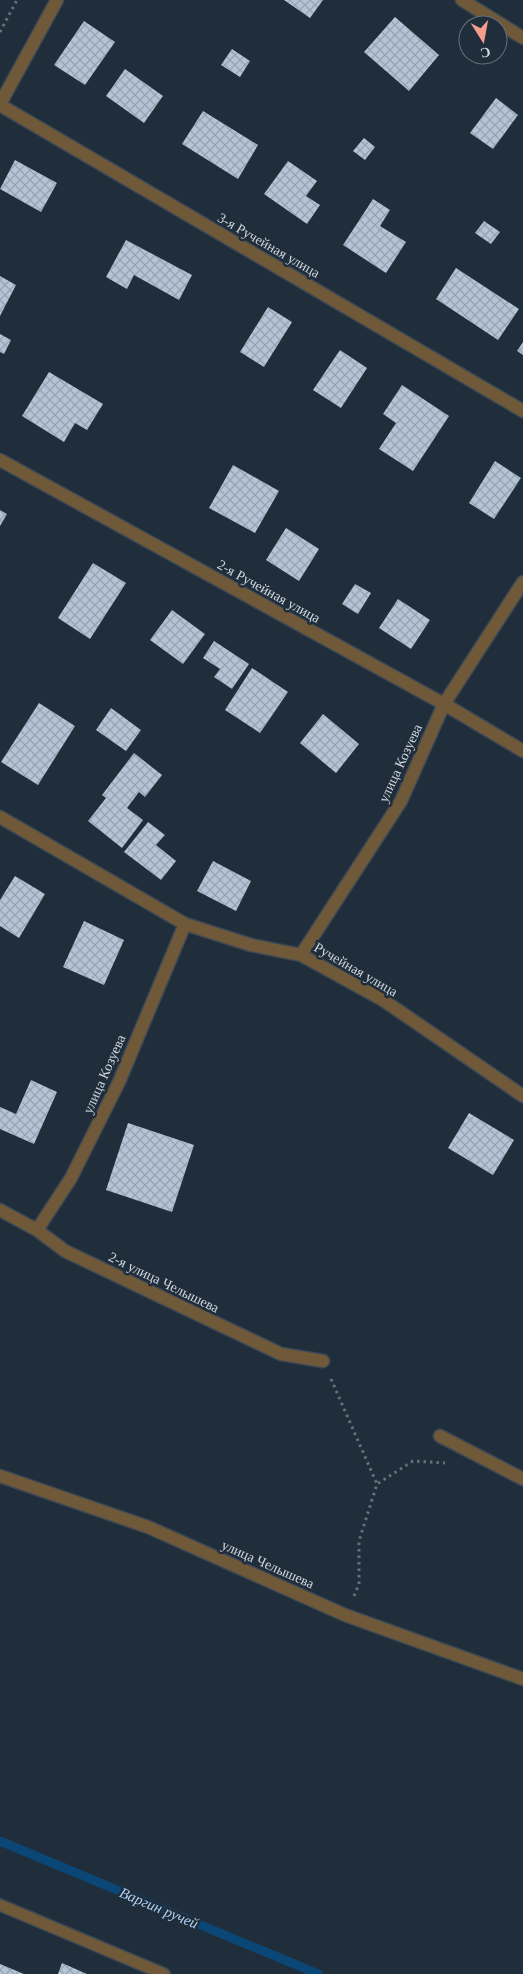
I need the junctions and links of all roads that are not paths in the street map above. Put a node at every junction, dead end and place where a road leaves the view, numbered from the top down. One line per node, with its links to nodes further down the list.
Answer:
1 (57, 0): 4 (street)
2 (462, 0): 3 (street)
3 (523, 38)
4 (0, 104): 5 (street, 3-я Ручейная улица)
5 (523, 410)
6 (0, 460): 8 (street, 2-я Ручейная улица)
7 (523, 582): 8 (street, улица Козуева)
8 (444, 704): 9 (street, 2-я Ручейная улица); 12 (street, улица Козуева)
9 (523, 751)
10 (0, 817): 11 (street, Ручейная улица)
11 (185, 924): 12 (street, Ручейная улица); 15 (street, улица Козуева)
12 (301, 955): 13 (street, Ручейная улица)
13 (523, 1096)
14 (0, 1210): 15 (street, 2-я улица Челышева)
15 (37, 1230): 16 (street, 2-я улица Челышева)
16 (323, 1362)
17 (440, 1436): 19 (street)
18 (0, 1476): 20 (street, улица Челышева)
19 (523, 1479)
20 (523, 1679)
21 (0, 1905): 22 (lane)
22 (164, 1974)

